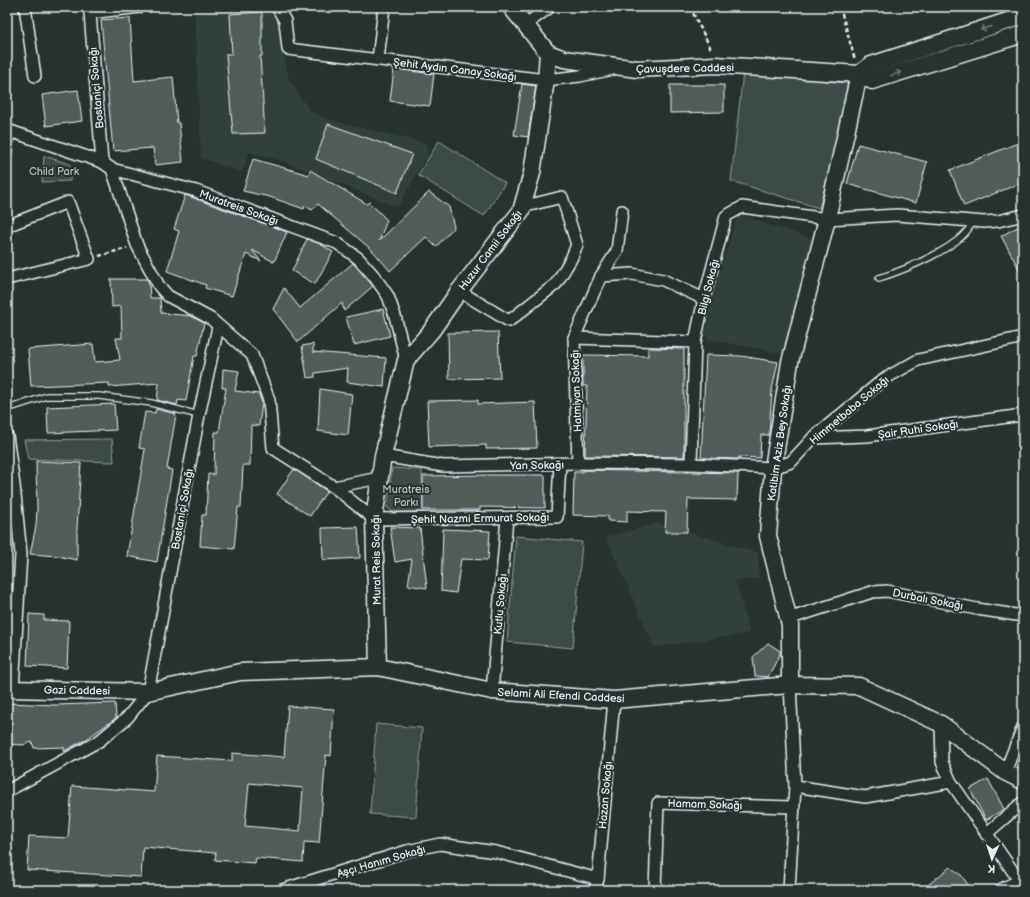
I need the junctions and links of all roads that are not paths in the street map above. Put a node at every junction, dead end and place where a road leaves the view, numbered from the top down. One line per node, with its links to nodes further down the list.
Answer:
1 (25, 7): 15 (street)
2 (140, 7): 7 (street)
3 (277, 7): 12 (street, Şehit Aydın Canay Sokağı)
4 (384, 7): 12 (street)
5 (511, 7): 9 (street)
6 (550, 7): 9 (street)
7 (89, 10): 18 (street, Bostaniçi Sokağı)
8 (1023, 16): 14 (street, one-way to 14)
9 (526, 24): 11 (street)
10 (1023, 34): 14 (street, Çavuşdere Caddesi, one-way to 10)
11 (548, 52): 13 (street, Çavuşdere Caddesi); 16 (street, Huzur Camii Sokağı)
12 (378, 60): 16 (street, Şehit Aydın Canay Sokağı)
13 (620, 67): 14 (street, Çavuşdere Caddesi); 16 (street, Şehit Aydın Canay Sokağı)
14 (859, 74): 24 (street, Katibim Aziz Bey Sokağı)
15 (35, 76)
16 (546, 80): 21 (street, Huzur Camii Sokağı)
17 (10, 131): 18 (street, Muratreis Sokağı); 19 (lane)
18 (102, 162): 20 (street, Muratreis Sokağı)
19 (7, 166)
20 (112, 169): 32 (street); 36 (street, Muratreis Sokağı)
21 (522, 207): 30 (street, Huzur Camii Sokağı); 30 (street)
22 (622, 211): 27 (street, Hatmiyan Sokağı)
23 (1023, 215): 25 (street, Bilgi Sokağı)
24 (827, 220): 25 (street, Bilgi Sokağı); 31 (street, Bilgi Sokağı); 46 (street, Katibim Aziz Bey Sokağı)
25 (972, 222): 28 (lane)
26 (7, 226): 29 (street)
27 (601, 276): 31 (street); 34 (street, Hatmiyan Sokağı)
28 (879, 278)
29 (7, 279)
30 (459, 291): 36 (street, Huzur Camii Sokağı)
31 (704, 299): 35 (street, Bilgi Sokağı)
32 (218, 327): 38 (street, Bostaniçi Sokağı); 48 (street)
33 (1023, 337): 41 (street, Himmetbaba Sokağı)
34 (574, 338): 35 (street); 44 (street, Hatmiyan Sokağı)
35 (695, 342): 45 (street)
36 (406, 360): 42 (street, Murat Reis Sokağı)
37 (7, 409): 38 (lane)
38 (199, 415): 58 (street, Bostaniçi Sokağı)
39 (1023, 415): 41 (street, Şair Ruhi Sokağı)
40 (7, 436): 49 (street)
41 (813, 438): 46 (street, Himmetbaba Sokağı)
42 (383, 456): 43 (street, Yan Sokağı); 47 (street, Murat Reis Sokağı)
43 (560, 464): 44 (street, Yan Sokağı); 50 (street, Şehit Nazmi Ermurat Sokağı)
44 (578, 464): 45 (street, Yan Sokağı)
45 (690, 464): 46 (street, Yan Sokağı)
46 (773, 468): 53 (street, Katibim Aziz Bey Sokağı)
47 (379, 478): 48 (street); 51 (street, Murat Reis Sokağı)
48 (334, 487): 51 (street)
49 (12, 506): 56 (street)
50 (507, 518): 51 (street, Şehit Nazmi Ermurat Sokağı); 57 (street, Kutlu Sokağı)
51 (374, 519): 54 (street, Murat Reis Sokağı)
52 (1023, 616): 53 (street, Durbalı Sokağı)
53 (788, 619): 55 (street, Katibim Aziz Bey Sokağı)
54 (378, 667): 57 (street, Selami Ali Efendi Caddesi); 58 (street, Selami Ali Efendi Caddesi)
55 (790, 685): 59 (street, Selami Ali Efendi Caddesi); 60 (street, Selami Ali Efendi Caddesi); 65 (street, Katibim Aziz Bey Sokağı)
56 (10, 689): 58 (street, Gazi Caddesi)
57 (492, 691): 59 (street, Selami Ali Efendi Caddesi)
58 (148, 692): 66 (street)
59 (614, 700): 70 (street, Hazan Sokağı)
60 (941, 724): 62 (street, Selami Ali Efendi Caddesi); 64 (street)
61 (1023, 727): 62 (street)
62 (1005, 772): 63 (street, Selami Ali Efendi Caddesi)
63 (1023, 781)
64 (951, 782): 65 (street); 69 (street)
65 (795, 786): 68 (street, Katibim Aziz Bey Sokağı)
66 (7, 791)
67 (1023, 802): 69 (street)
68 (792, 807): 73 (street, Hamam Sokağı); 74 (street, Katibim Aziz Bey Sokağı)
69 (986, 834): 71 (street)
70 (597, 884): 72 (street, Aşçı Hanım Sokağı)
71 (1021, 884): 75 (street)
72 (282, 890)
73 (655, 890)
74 (789, 890)
75 (1000, 890)

